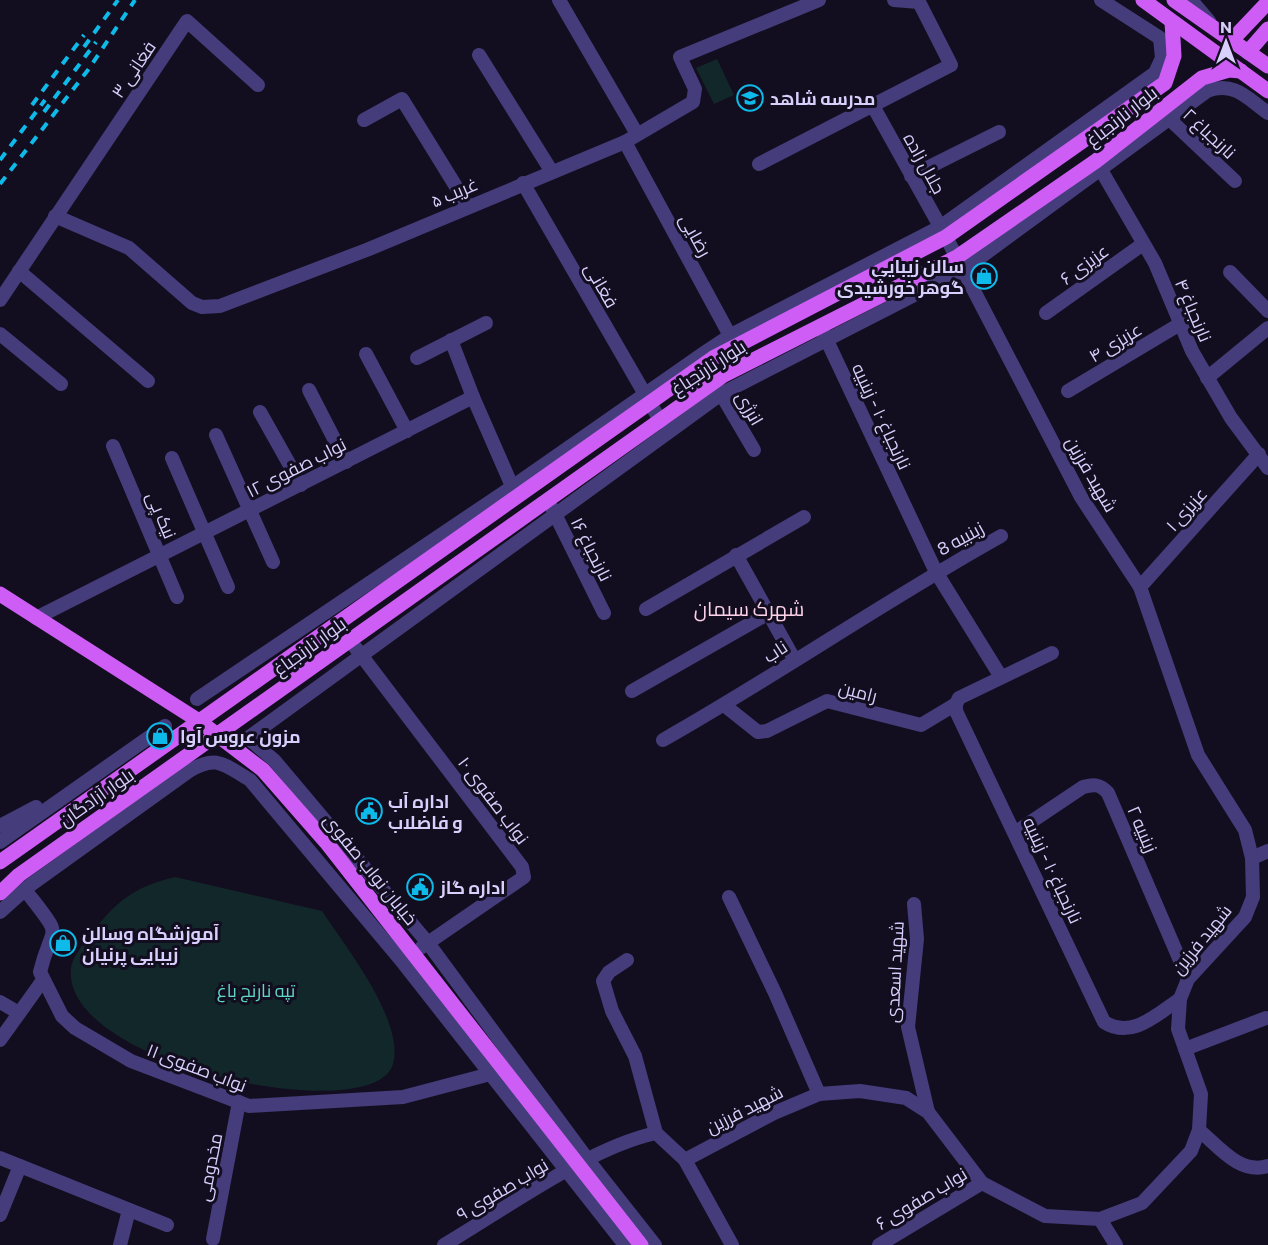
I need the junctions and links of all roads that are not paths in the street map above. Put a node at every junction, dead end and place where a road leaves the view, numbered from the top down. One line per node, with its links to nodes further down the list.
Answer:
1 (559, 0): 25 (street)
2 (819, 0): 25 (street, غریب ۵)
3 (894, 0): 8 (street)
4 (1101, 0): 35 (street)
5 (1143, 0): 10 (main road)
6 (1174, 0): 12 (main road)
7 (1191, 0): 12 (street)
8 (921, 1): 20 (street)
9 (1268, 2): 13 (main road)
10 (1172, 22): 17 (main road); 35 (main road, بلوار نارنجباغ)
11 (1268, 28): 14 (main road)
12 (1216, 30): 13 (main road)
13 (1232, 40): 14 (main road)
14 (1248, 52): 16 (main road)
15 (479, 56): 29 (street)
16 (1268, 66)
17 (1241, 71): 19 (main road); 22 (main road, بلوار نارنجباغ)
18 (258, 85): 34 (street, فغانی ۳)
19 (1268, 91)
20 (873, 106): 27 (street); 30 (street, جلال زاده)
21 (1268, 113): 22 (street)
22 (1165, 115): 28 (main road, بلوار نارنجباغ); 31 (street, نارنجباغ ۲)
23 (364, 120): 33 (street)
24 (999, 132): 30 (street)
25 (637, 134): 26 (street, غریب ۵)
26 (625, 142): 29 (street, غریب ۵); 49 (street, رضایی)
27 (759, 164)
28 (1098, 165): 36 (street, نارنجباغ ۴); 37 (main road, بلوار نارنجباغ)
29 (552, 172): 32 (street, غریب ۵)
30 (911, 176): 35 (street, جلال زاده)
31 (1235, 181)
32 (523, 183): 33 (street, غریب ۵); 59 (street, فغانی)
33 (468, 206): 34 (street, غریب ۵)
34 (55, 216): 38 (street)
35 (943, 232): 37 (street, جلال زاده); 49 (main road, بلوار نارنجباغ)
36 (1143, 244): 42 (street, عزیزی ۶); 44 (street, نارنجباغ ۴)
37 (960, 263): 46 (main road, بلوار نارنجباغ); 82 (street, شهید فرزین)
38 (19, 271): 40 (street); 53 (street)
39 (1230, 272): 41 (street)
40 (0, 300)
41 (1268, 311)
42 (1046, 313)
43 (486, 323): 48 (street)
44 (1180, 324): 52 (street, نارنجباغ ۴); 57 (street, عزیزی ۴)
45 (1268, 328): 52 (street)
46 (823, 332): 55 (main road, بلوار نارنجباغ); 80 (street, نارنجباغ ۱۰ - زینبیه)
47 (0, 334): 54 (street)
48 (451, 340): 51 (street); 58 (street)
49 (733, 340): 59 (main road, بلوار نارنجباغ)
50 (366, 354): 62 (street)
51 (417, 358)
52 (1208, 378): 66 (street, نارنجباغ ۴)
53 (148, 381)
54 (61, 384)
55 (718, 388): 61 (main road, بلوار نارنجباغ); 65 (street, انرژی); 72 (street)
56 (309, 390): 68 (street)
57 (1068, 391)
58 (473, 397): 62 (street, نواب صفوی ۱۲); 71 (street)
59 (647, 399): 61 (street, فغانی); 71 (main road, بلوار نارنجباغ)
60 (260, 412): 70 (street)
61 (661, 422): 72 (main road, بلوار نارنجباغ)
62 (407, 431): 68 (street, نواب صفوی ۱۲)
63 (216, 435): 73 (street)
64 (113, 446): 78 (street, نیک پی)
65 (753, 450)
66 (1259, 454): 69 (street, نارنجباغ ۴); 82 (street, عزیزی ۱)
67 (172, 458): 75 (street)
68 (346, 462): 70 (street, نواب صفوی ۱۲)
69 (1268, 468)
70 (302, 485): 73 (street, نواب صفوی ۱۲)
71 (515, 493): 95 (street); 98 (main road, بلوار نارنجباغ)
72 (551, 508): 86 (street, نارنجباغ ۱۶); 89 (main road, بلوار نارنجباغ); 91 (street)
73 (251, 511): 75 (street, نواب صفوی ۱۲); 79 (street)
74 (804, 517): 77 (street)
75 (205, 534): 78 (street, نواب صفوی ۱۲); 81 (street)
76 (1001, 536): 80 (street, زینبیه 8)
77 (736, 555): 85 (street); 87 (street)
78 (160, 557): 84 (street, نیک پی); 88 (street, نواب صفوی ۱۲)
79 (273, 562)
80 (936, 572): 92 (street, ناب); 93 (street, نارنجباغ ۱۰ - زینبیه)
81 (228, 587)
82 (1140, 587): 108 (street, شهید فرزین)
83 (0, 594): 88 (main road, خیابان نواب صفوی)
84 (177, 597)
85 (646, 609)
86 (604, 613)
87 (767, 614): 92 (street); 94 (street)
88 (36, 618): 98 (main road, خیابان نواب صفوی)
89 (350, 640): 91 (street, نواب صفوی ۱۰); 100 (main road, بلوار نارنجباغ)
90 (1052, 653): 93 (street)
91 (360, 654): 115 (street, نواب صفوی ۱۰); 115 (street)
92 (794, 659): 97 (street, ناب)
93 (1001, 677): 96 (street)
94 (632, 691)
95 (197, 699)
96 (956, 704): 97 (street, رامین); 105 (street, نارنجباغ ۱۰ - زینبیه)
97 (724, 705): 102 (street, ناب)
98 (199, 721): 100 (main road, خیابان نواب صفوی); 101 (main road, بلوار آزادگان)
99 (165, 726): 103 (street)
100 (217, 736): 110 (main road, بلوار آزادگان); 116 (main road, خیابان نواب صفوی)
101 (172, 740): 103 (street); 109 (main road, بلوار آزادگان)
102 (663, 740)
103 (75, 786): 104 (street); 106 (street)
104 (0, 826)
105 (1016, 832): 118 (street, زینبیه ۲); 120 (street, نارنجباغ ۱۰ - زینبیه)
106 (0, 842)
107 (1268, 851): 108 (street)
108 (1252, 858): 118 (street, شهید فرزین)
109 (0, 862)
110 (0, 892)
111 (29, 895): 119 (street)
112 (729, 897): 127 (street)
113 (914, 904): 129 (street, شهید اسعدی)
114 (0, 912): 126 (street)
115 (428, 943): 116 (street, نواب صفوی ۱۰); 134 (street)
116 (413, 952): 126 (main road, خیابان نواب صفوی)
117 (627, 960): 131 (street)
118 (1188, 979): 120 (street, شهید فرزین)
119 (43, 980): 122 (street); 128 (street, نواب صفوی ۱۱)
120 (1180, 999): 125 (street, شهید فرزین)
121 (0, 1002): 122 (street)
122 (19, 1013): 124 (street)
123 (1266, 1018): 125 (street)
124 (0, 1040)
125 (1185, 1049): 130 (street, شهید فرزین)
126 (497, 1072): 128 (street, نواب صفوی ۱۱); 134 (main road, خیابان نواب صفوی)
127 (819, 1094): 129 (street, شهید فرزین); 133 (street, شهید فرزین)
128 (239, 1102): 142 (street, مخدومی)
129 (928, 1112): 137 (street, شهید فرزین)
130 (1199, 1130): 136 (street); 140 (street, شهید فرزین)
131 (656, 1133): 133 (street); 134 (street, نواب صفوی ۹)
132 (0, 1158): 135 (street)
133 (685, 1160): 148 (street)
134 (578, 1165): 144 (street, نواب صفوی ۹); 145 (street); 146 (main road, خیابان نواب صفوی); 147 (street)
135 (20, 1166): 138 (street); 139 (street)
136 (1268, 1166)
137 (982, 1183): 140 (street, شهید فرزین); 149 (street, نواب صفوی ۶)
138 (129, 1210): 141 (street); 143 (street)
139 (0, 1215)
140 (1100, 1219): 150 (street)
141 (167, 1226)
142 (213, 1239)
143 (120, 1245)
144 (444, 1245)
145 (625, 1245)
146 (641, 1245)
147 (655, 1245)
148 (732, 1245)
149 (879, 1245)
150 (1116, 1245)

